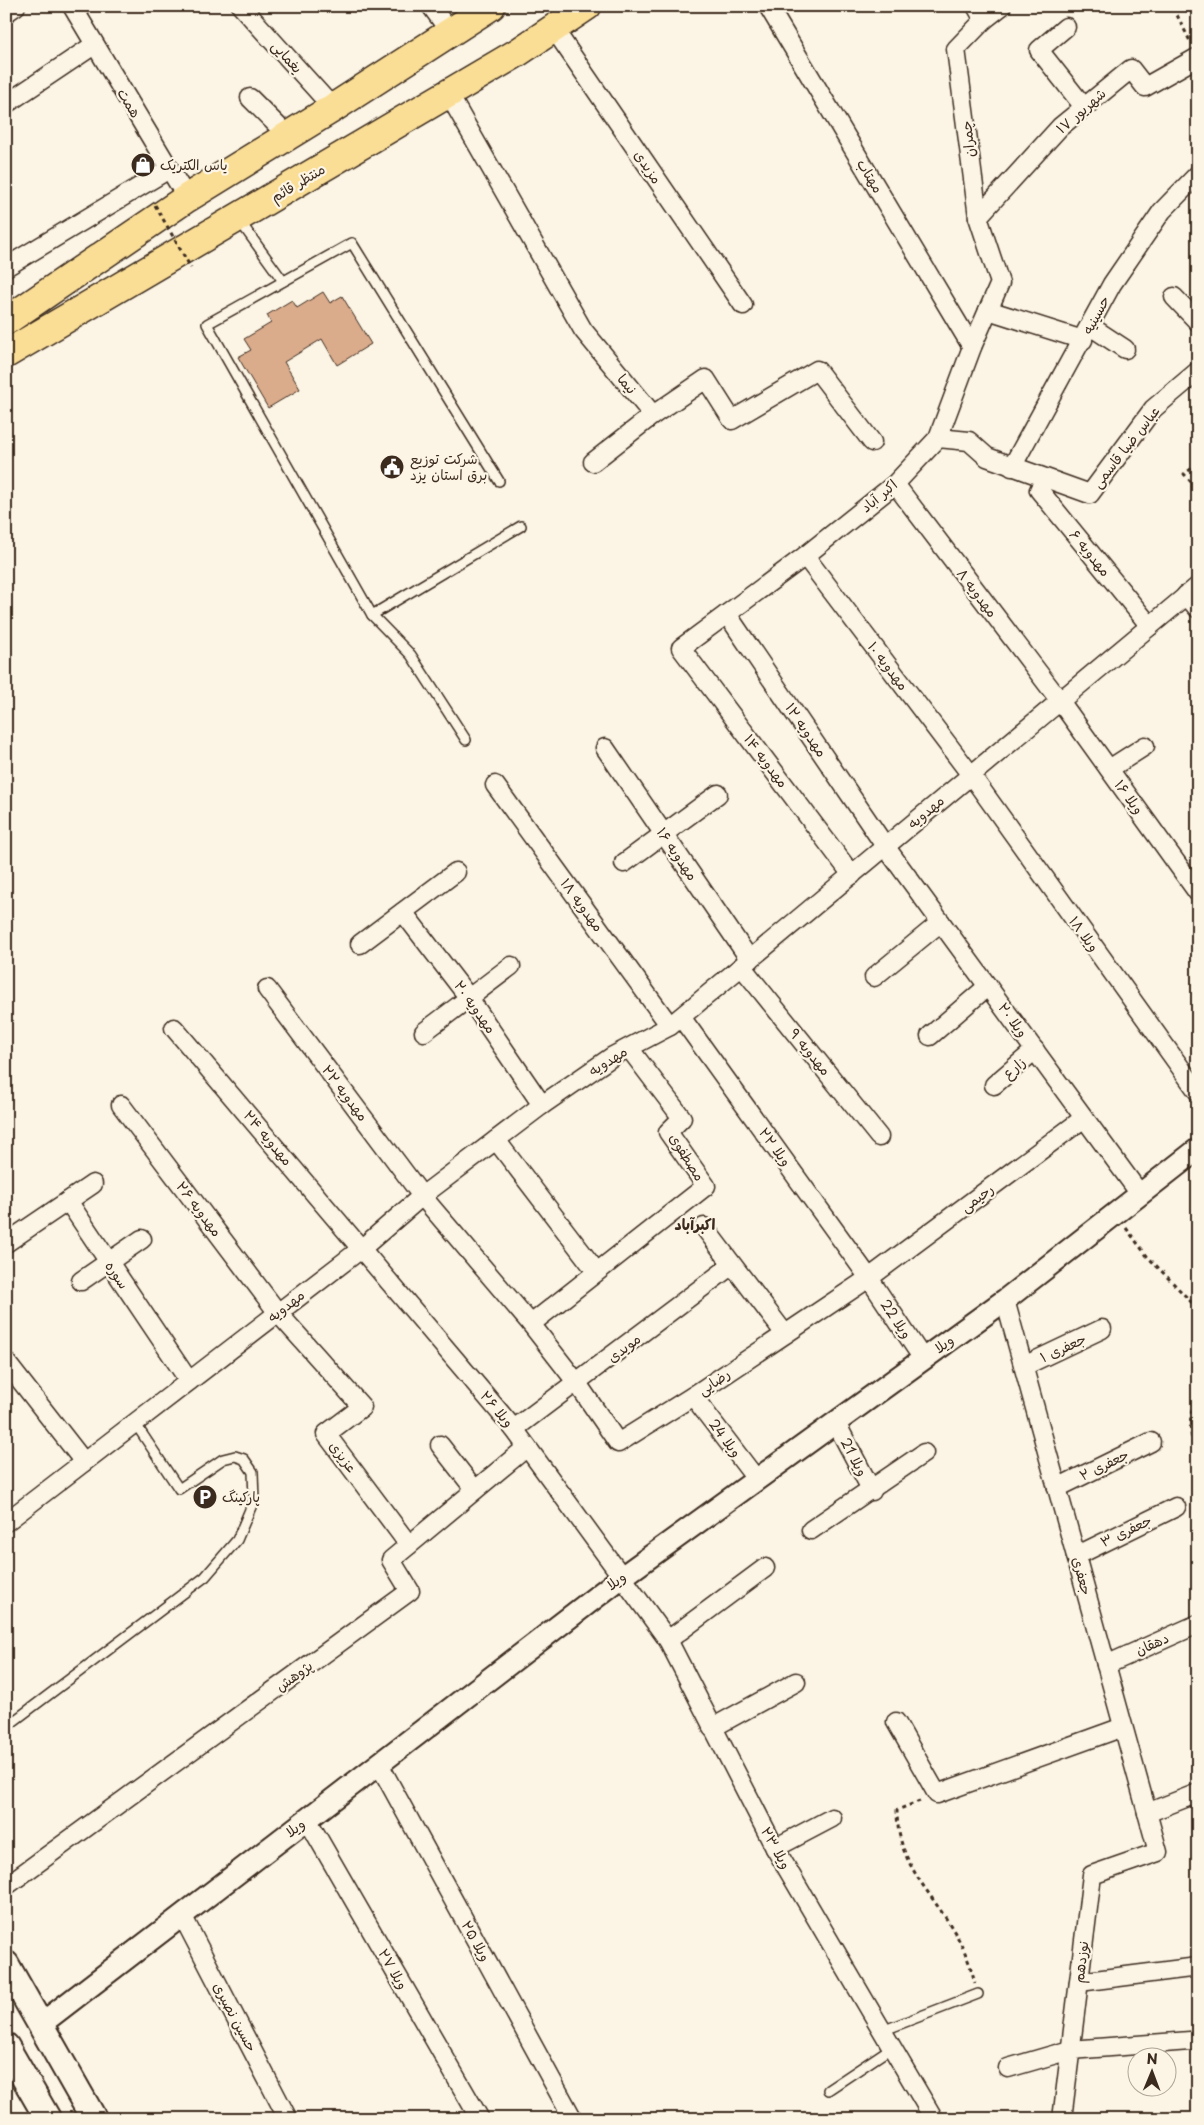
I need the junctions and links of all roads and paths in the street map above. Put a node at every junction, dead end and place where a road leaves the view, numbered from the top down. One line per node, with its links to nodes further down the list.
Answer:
1 (16, 6): 9 (street)
2 (72, 6): 15 (street, همت)
3 (241, 6): 20 (street, یغمایی)
4 (431, 6): 14 (street)
5 (491, 6): 14 (main road)
6 (587, 6): 13 (main road, منتظر قائم)
7 (768, 6): 39 (street, مهتاب)
8 (1002, 6): 10 (street)
9 (6, 13)
10 (980, 13): 27 (street, چمران)
11 (1177, 15): 16 (path)
12 (1066, 27): 21 (street)
13 (554, 29): 17 (main road, منتظر قائم); 34 (street, مزیدی)
14 (450, 32): 20 (main road)
15 (94, 44): 19 (street); 23 (street, همت)
16 (1198, 57): 21 (street, ۱۷ شهریور)
17 (448, 93): 28 (main road, منتظر قائم); 43 (street, نیما)
18 (250, 98): 22 (street)
19 (6, 104)
20 (334, 108): 22 (main road)
21 (1084, 108): 27 (street, ۱۷ شهریور)
22 (288, 136): 25 (main road)
23 (169, 169): 25 (street, همت); 29 (street)
24 (1198, 174): 38 (street, حسینیه)
25 (187, 198): 36 (main road)
26 (155, 204): 30 (path, bridge)
27 (978, 217): 32 (street, چمران)
28 (238, 218): 31 (lane); 41 (main road, منتظر قائم)
29 (6, 267)
30 (191, 268)
31 (283, 281): 50 (lane); 58 (lane)
32 (1000, 283): 35 (street, اکبر آباد)
33 (1174, 296): 37 (street)
34 (743, 305)
35 (988, 310): 38 (street); 39 (street, اکبر آباد)
36 (6, 320)
37 (1198, 322)
38 (1086, 333): 40 (street); 48 (street, حسینیه)
39 (972, 346): 44 (street, اکبر آباد)
40 (1125, 350)
41 (6, 354)
42 (1198, 371): 49 (street, عباس ضیا قاسمی)
43 (653, 415): 45 (street); 46 (street)
44 (938, 438): 48 (street, عباس ضیا قاسمی); 51 (street, اکبر آباد)
45 (872, 442)
46 (593, 462)
47 (1198, 464): 52 (path)
48 (1012, 467): 49 (street, عباس ضیا قاسمی)
49 (1045, 479): 59 (street, مهدویه ۶)
50 (499, 481)
51 (895, 484): 54 (street, اکبر آباد); 61 (street, مهدویه ۸)
52 (1198, 490)
53 (521, 526): 58 (lane)
54 (805, 556): 57 (street, اکبر آباد); 66 (street, مهدویه ۱۰)
55 (1192, 591): 56 (street); 59 (street, مهدویه)
56 (1198, 610)
57 (727, 614): 60 (street, اکبر آباد); 70 (street, مهدویه ۱۲)
58 (372, 615): 62 (lane)
59 (1150, 626): 61 (street, مهدویه)
60 (681, 648): 73 (street, مهدویه ۱۴)
61 (1060, 701): 65 (street, ویلا ۱۶); 66 (street, مهدویه)
62 (466, 740)
63 (1145, 746): 65 (street)
64 (605, 748): 69 (street, مهدویه ۱۶)
65 (1109, 769): 74 (street, ویلا ۱۶)
66 (971, 775): 70 (street, مهدویه); 91 (street, ویلا ۱۸)
67 (495, 785): 84 (street, مهدویه ۱۸)
68 (718, 794): 69 (street)
69 (664, 834): 71 (street); 78 (street, مهدویه ۱۶)
70 (885, 846): 73 (street, مهدویه); 76 (street, ویلا ۲۰)
71 (624, 863)
72 (456, 872): 75 (street)
73 (852, 875): 78 (street, مهدویه)
74 (1198, 893)
75 (403, 912): 77 (street); 83 (street, مهدویه ۲۰)
76 (940, 922): 80 (street); 81 (street, ویلا ۲۰)
77 (360, 944)
78 (746, 963): 84 (street, مهدویه); 95 (street, مهدویه ۹)
79 (510, 966): 83 (street)
80 (874, 977)
81 (988, 986): 87 (street); 89 (street, ویلا ۲۰)
82 (267, 989): 100 (street, مهدویه ۲۲)
83 (469, 998): 86 (street); 93 (street, مهدویه ۲۰)
84 (676, 1021): 88 (street, مهدویه); 110 (street, ویلا ۲۲)
85 (174, 1028): 106 (street, مهدویه ۲۴)
86 (424, 1032)
87 (930, 1036)
88 (629, 1048): 93 (street, مهدویه); 109 (street, مصطفوی)
89 (1035, 1050): 90 (street, زارع); 94 (street, ویلا ۲۰)
90 (994, 1086)
91 (1198, 1092)
92 (121, 1105): 114 (street, مهدویه ۲۶)
93 (542, 1105): 96 (street, مهدویه)
94 (1084, 1118): 99 (street, ویلا ۲۰); 110 (street, رحیمی)
95 (878, 1137)
96 (496, 1140): 100 (street, مهدویه); 109 (street)
97 (1198, 1149): 99 (street, ویلا)
98 (93, 1184): 101 (street)
99 (1140, 1194): 102 (street, ویلا)
100 (422, 1196): 106 (street, مهدویه); 115 (street)
101 (68, 1201): 105 (street); 107 (street, سوره)
102 (1115, 1214): 112 (street, ویلا); 113 (path)
103 (704, 1227): 108 (street)
104 (142, 1238): 107 (street)
105 (6, 1242)
106 (362, 1249): 114 (street, مهدویه); 129 (street, ویلا ۲۶)
107 (109, 1262): 111 (street); 121 (street, سوره)
108 (732, 1265): 117 (street); 122 (street, مویدی)
109 (596, 1271): 115 (street, مصطفوی)
110 (869, 1278): 117 (street, رضایی); 118 (street, ویلا 22)
111 (82, 1281)
112 (1006, 1300): 118 (street, ویلا); 120 (street, جعفری)
113 (1198, 1309)
114 (278, 1313): 121 (street, مهدویه); 143 (street, عزیزی)
115 (531, 1324): 122 (street)
116 (1102, 1329): 120 (street, جعفری ۱)
117 (785, 1334): 124 (street, رضایی)
118 (923, 1359): 128 (street, ویلا)
119 (6, 1362): 135 (street)
120 (1024, 1366): 137 (street, جعفری)
121 (189, 1382): 127 (street, مهدویه)
122 (577, 1384): 124 (street, رضایی); 129 (street, مویدی)
123 (1198, 1395): 125 (path)
124 (693, 1396): 136 (street, ویلا 24)
125 (1190, 1419): 126 (path); 134 (path)
126 (1198, 1420)
127 (135, 1423): 135 (street, مهدویه); 153 (lane)
128 (836, 1423): 136 (street, ویلا); 139 (street, ویلا 21)
129 (514, 1429): 132 (street, ویلا ۲۶)
130 (1151, 1442): 137 (street, جعفری ۲)
131 (440, 1445): 138 (street)
132 (527, 1447): 138 (street, پژوهش); 146 (street, ویلا ۲۶)
133 (924, 1453): 139 (street, ویلا 21)
134 (1198, 1457)
135 (84, 1462): 141 (street, مهدویه)
136 (757, 1480): 146 (street, ویلا)
137 (1057, 1488): 144 (street, جعفری)
138 (475, 1490): 143 (street, پژوهش)
139 (872, 1491): 142 (street, ویلا 21)
140 (1176, 1507): 144 (street, جعفری ۳)
141 (6, 1522)
142 (812, 1530)
143 (409, 1546): 163 (street, پژوهش)
144 (1076, 1556): 149 (street, جعفری)
145 (765, 1568): 148 (street)
146 (622, 1576): 148 (street, ویلا ۲۳); 155 (street, ویلا)
147 (1198, 1624): 149 (street, دهقان)
148 (668, 1640): 154 (street, ویلا ۲۳)
149 (1106, 1665): 152 (street, جعفری)
150 (796, 1682): 154 (street)
151 (896, 1722): 157 (street)
152 (1123, 1726): 157 (street); 158 (street, جعفری)
153 (6, 1727)
154 (712, 1728): 161 (street, ویلا ۲۳)
155 (379, 1764): 160 (street, ویلا); 181 (street, ویلا ۲۵)
156 (1198, 1792): 158 (street)
157 (937, 1794): 168 (path)
158 (1147, 1813): 162 (street, جعفری)
159 (832, 1818): 161 (street)
160 (307, 1819): 164 (street, ویلا); 180 (street, ویلا ۲۷)
161 (775, 1848): 170 (street, ویلا ۲۳)
162 (1158, 1852): 167 (street, نوزدهم)
163 (6, 1886)
164 (182, 1915): 169 (street, ویلا); 179 (street, حسین نصیری)
165 (6, 1964): 169 (main road)
166 (1198, 1967): 167 (street)
167 (1079, 1982): 174 (street, نوزدهم)
168 (978, 1994): 170 (lane)
169 (41, 2024): 178 (main road)
170 (882, 2031): 173 (street, ویلا ۲۳)
171 (1190, 2041): 174 (street)
172 (6, 2046): 177 (main road)
173 (891, 2048): 176 (lane); 182 (street, ویلا ۲۳)
174 (1070, 2050): 175 (street); 183 (street, نوزدهم)
175 (1008, 2068)
176 (828, 2090)
177 (44, 2116)
178 (94, 2119)
179 (288, 2119)
180 (480, 2119)
181 (573, 2119)
182 (934, 2119)
183 (1062, 2119)

